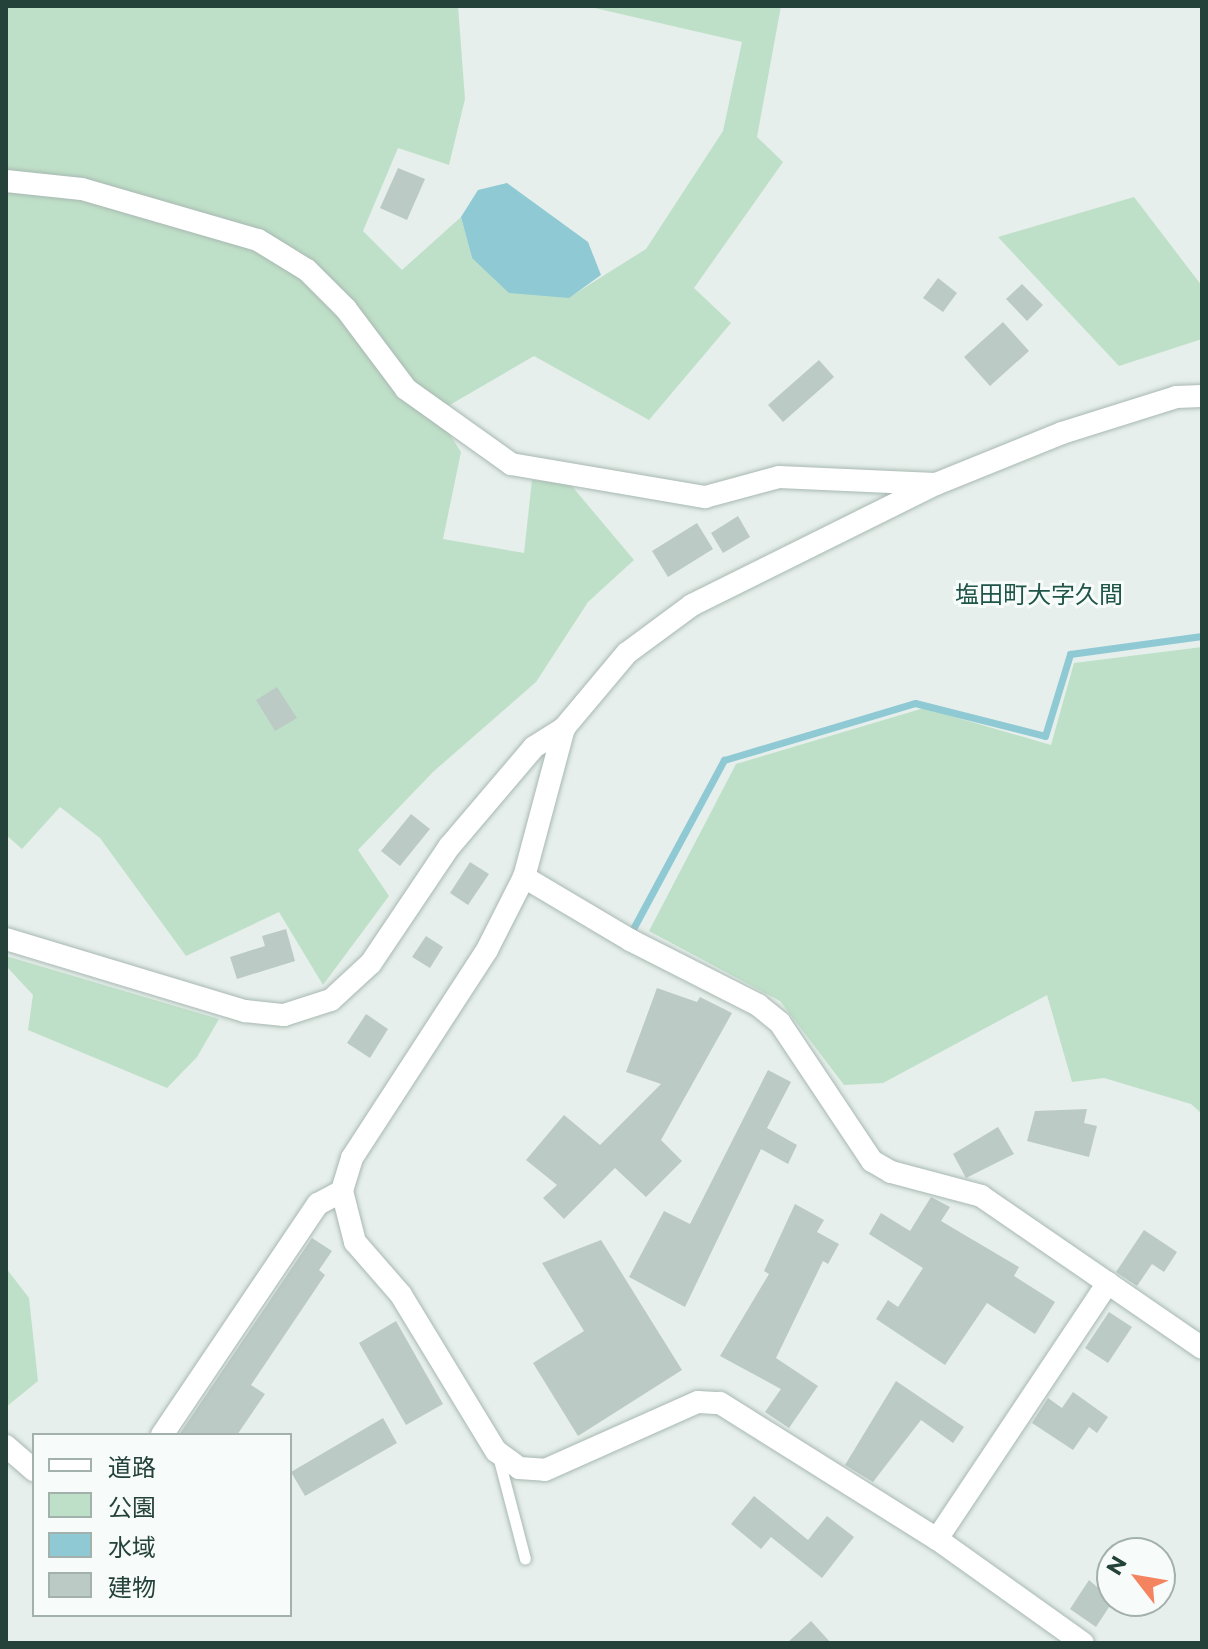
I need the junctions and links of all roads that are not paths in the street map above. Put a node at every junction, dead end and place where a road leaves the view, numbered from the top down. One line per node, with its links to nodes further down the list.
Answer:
1 (6, 181): 3 (street)
2 (1202, 396): 3 (street)
3 (936, 484): 4 (street)
4 (564, 728): 5 (street); 6 (street)
5 (524, 877): 7 (street); 8 (street)
6 (6, 939)
7 (342, 1191): 10 (street); 12 (street)
8 (1108, 1283): 9 (street); 14 (street)
9 (1202, 1348)
10 (163, 1433)
11 (6, 1446): 13 (street)
12 (496, 1451): 14 (street); 15 (lane)
13 (32, 1468)
14 (937, 1539): 16 (street)
15 (525, 1559)
16 (1083, 1643)

